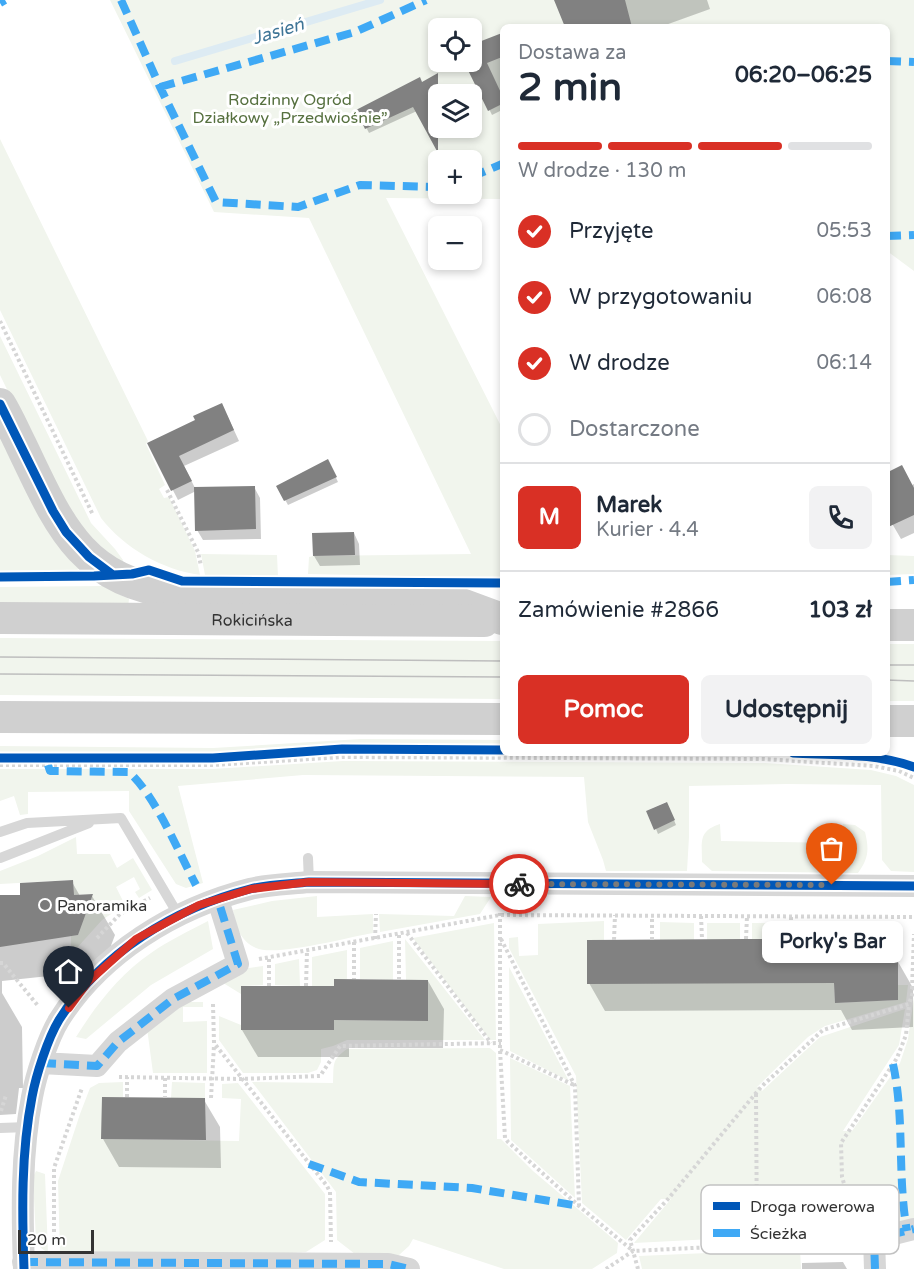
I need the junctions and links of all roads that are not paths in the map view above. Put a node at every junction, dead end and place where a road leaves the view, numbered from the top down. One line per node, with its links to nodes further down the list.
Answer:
1 (0, 404): 3 (main road)
2 (0, 618): 4 (main road, Rokicińska)
3 (500, 619)
4 (500, 620)
5 (890, 624): 6 (main road)
6 (914, 625)
7 (0, 717): 8 (main road)
8 (500, 719)
9 (890, 721): 10 (main road)
10 (914, 721)
11 (98, 819): 12 (lane); 13 (lane); 18 (lane)
12 (0, 832)
13 (0, 858)
14 (308, 858): 15 (lane)
15 (309, 882): 16 (street); 17 (street)
16 (914, 886)
17 (218, 900): 18 (street); 19 (street)
18 (178, 916): 19 (street)
19 (41, 1063): 20 (street)
20 (28, 1127): 21 (lane); 25 (street)
21 (0, 1128)
22 (914, 1229): 23 (street)
23 (899, 1232)
24 (872, 1254): 27 (street)
25 (23, 1266): 26 (street)
26 (409, 1269)
27 (875, 1269)

